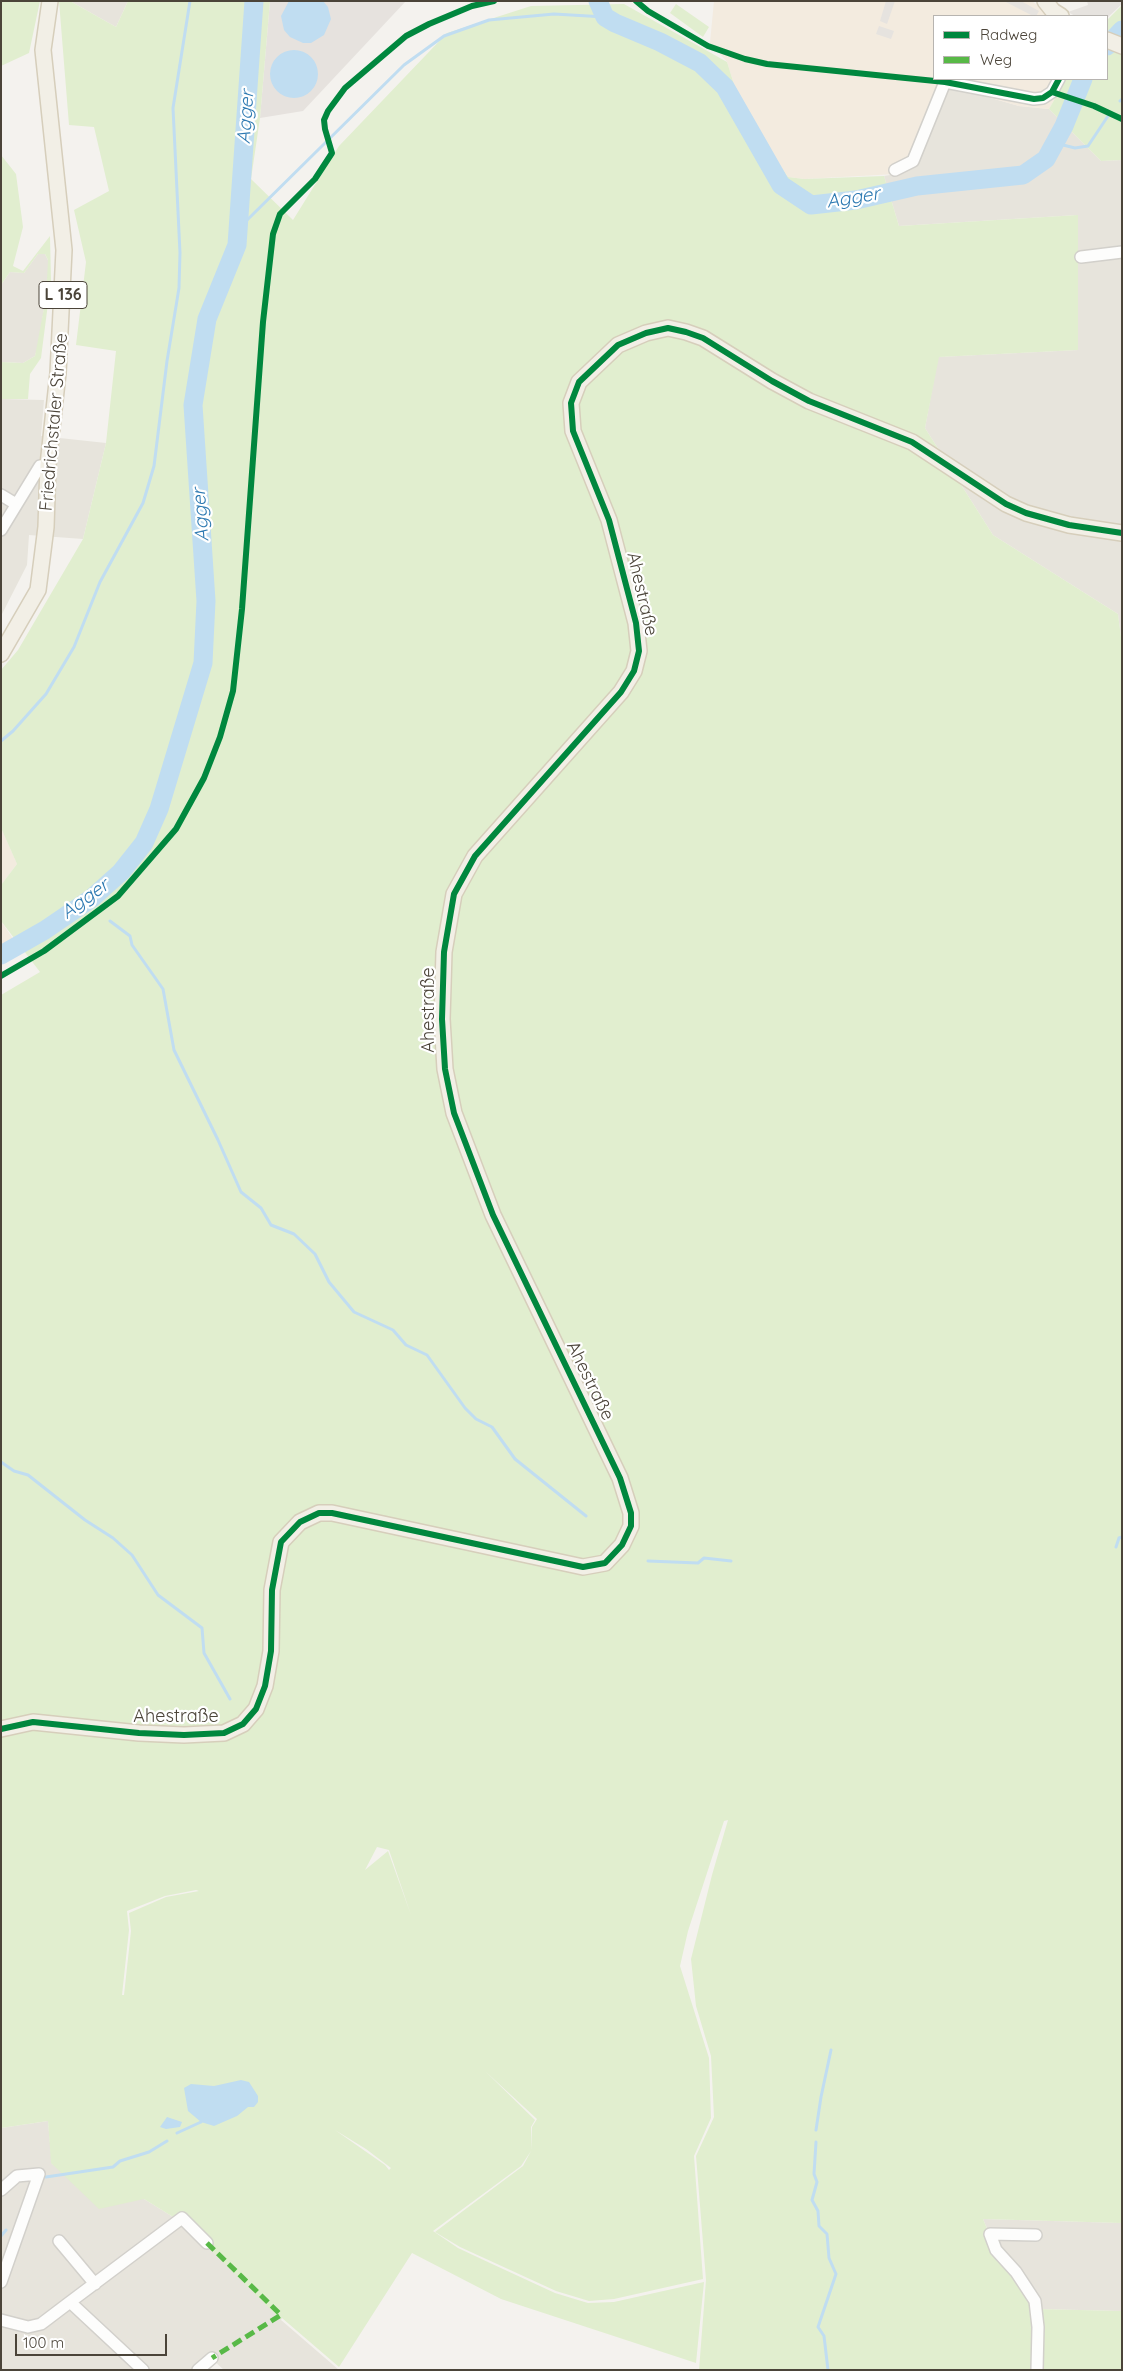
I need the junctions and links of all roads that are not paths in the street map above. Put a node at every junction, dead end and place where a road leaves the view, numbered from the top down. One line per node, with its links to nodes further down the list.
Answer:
1 (50, 1): 10 (main road, Friedrichstaler Straße / L 136)
2 (1045, 1): 3 (main road)
3 (1059, 15)
4 (1108, 40): 5 (main road)
5 (1122, 46)
6 (1058, 80): 7 (street)
7 (895, 170)
8 (1122, 252): 9 (street)
9 (1081, 257)
10 (48, 465): 12 (street); 15 (main road, Friedrichstaler Straße / L 136)
11 (1, 496): 12 (street)
12 (16, 504): 13 (street)
13 (1, 530)
14 (1122, 533): 16 (main road, Ahestraße)
15 (1, 654)
16 (1, 1730)
17 (1, 2190): 21 (street)
18 (1036, 2235): 28 (street)
19 (59, 2241): 22 (street)
20 (207, 2243): 22 (street)
21 (1, 2282)
22 (95, 2284): 23 (street)
23 (70, 2302): 24 (street); 26 (street)
24 (1, 2320)
25 (212, 2358): 27 (street)
26 (143, 2370)
27 (198, 2370)
28 (1037, 2370)

